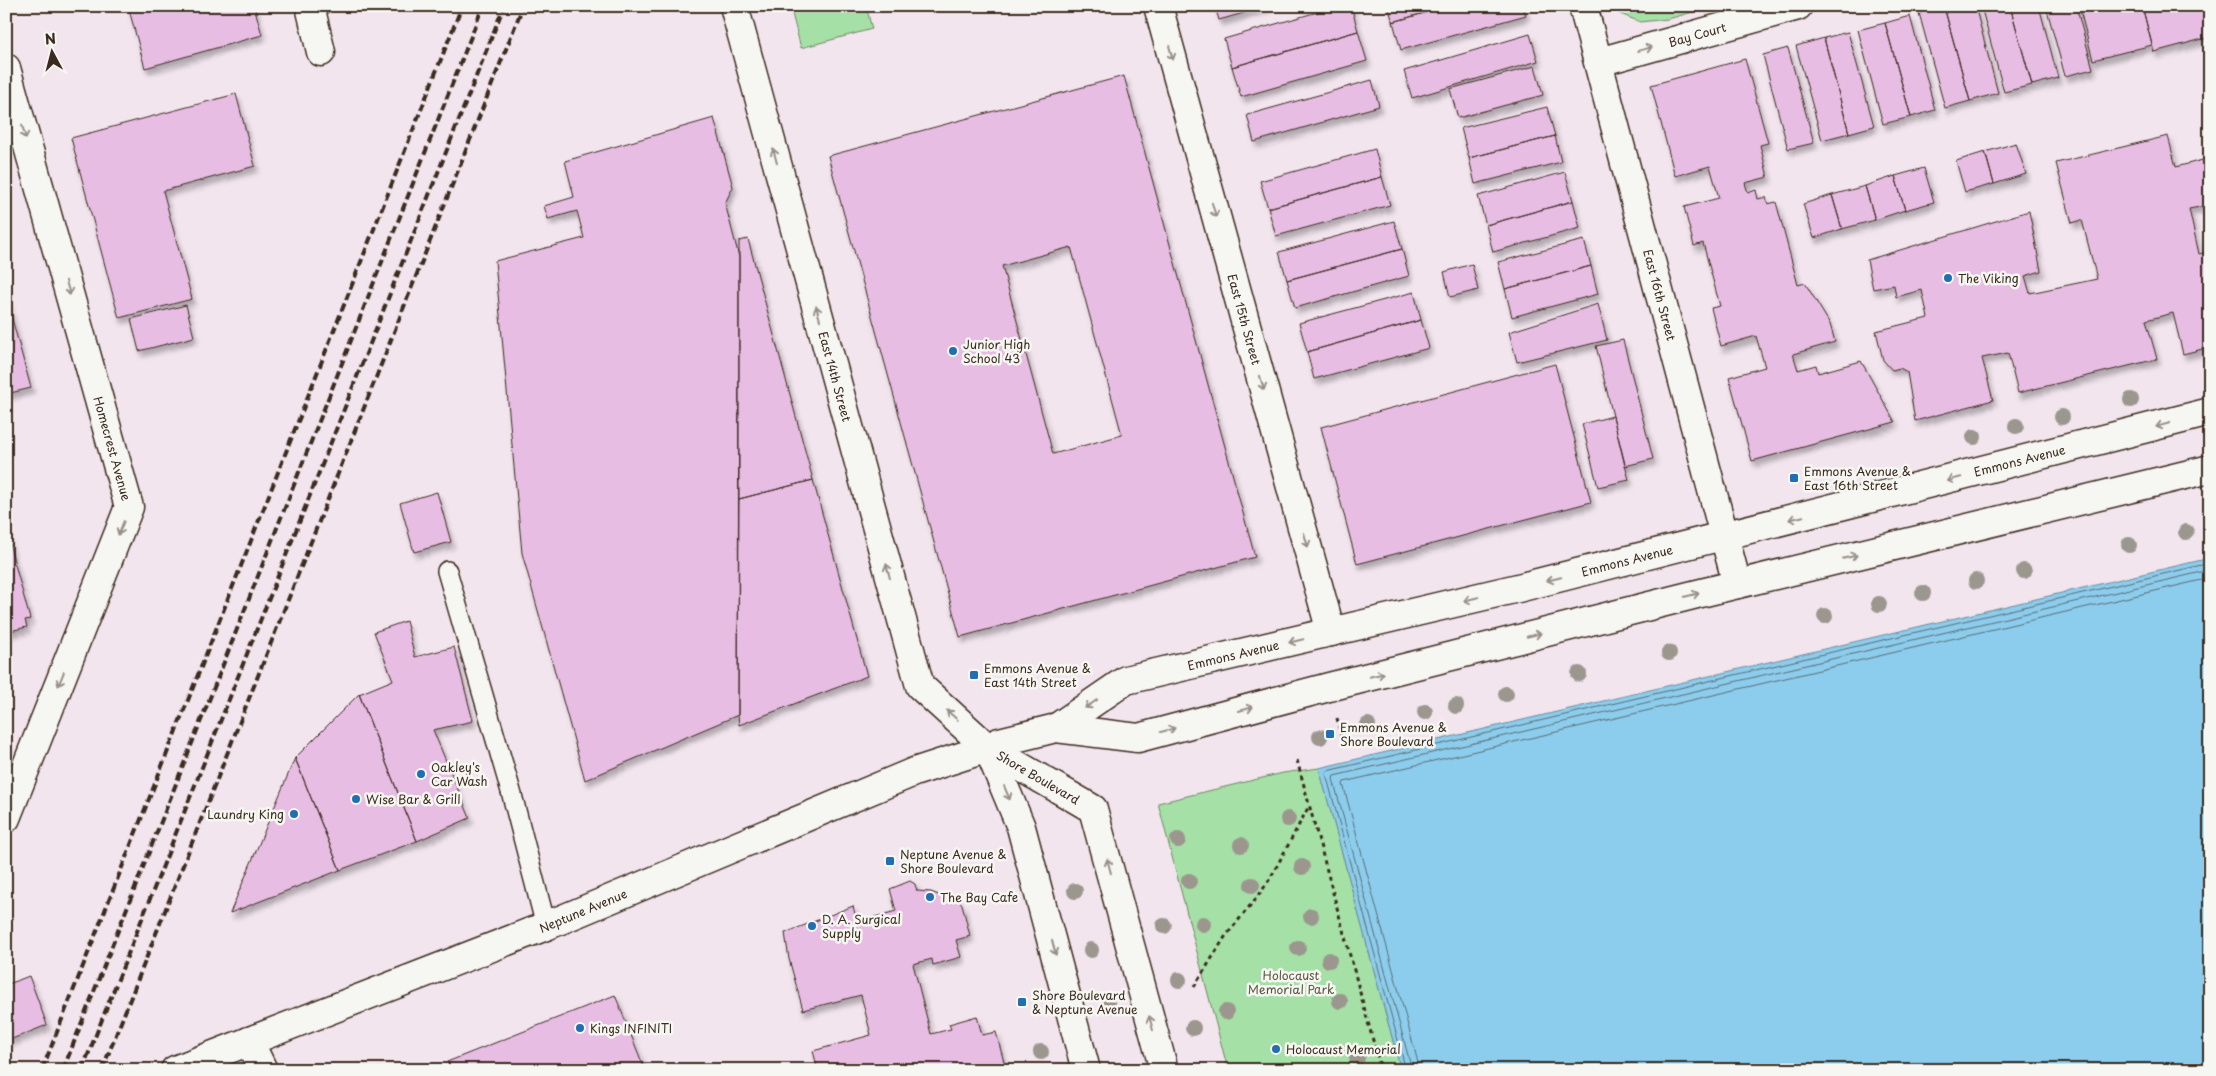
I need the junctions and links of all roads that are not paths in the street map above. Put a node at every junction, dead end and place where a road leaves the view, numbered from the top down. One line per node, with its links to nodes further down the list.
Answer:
1 (310, 6): 6 (main road)
2 (734, 6): 16 (main road, East 14th Street, one-way to 2)
3 (1158, 6): 14 (main road, East 15th Street, one-way to 14)
4 (1583, 6): 7 (main road, East 16th Street)
5 (1798, 6): 7 (main road, Bay Court, one-way to 5)
6 (321, 52)
7 (1598, 62): 11 (main road, East 16th Street)
8 (6, 68): 17 (main road, Homecrest Avenue, one-way to 17)
9 (2210, 412): 11 (main road, Emmons Avenue, one-way to 11)
10 (2210, 469): 13 (main road, Emmons Avenue, one-way to 10)
11 (1725, 536): 13 (main road, East 16th Street); 14 (main road, Emmons Avenue, one-way to 14)
12 (447, 571): 18 (lane)
13 (1738, 584): 15 (main road, Emmons Avenue, one-way to 13)
14 (1331, 632): 15 (main road, Emmons Avenue, one-way to 15)
15 (1056, 728): 16 (main road, Emmons Avenue)
16 (988, 748): 18 (main road, Neptune Avenue); 22 (main road, Shore Boulevard, one-way to 22); 23 (main road, Shore Boulevard, one-way to 16)
17 (6, 818)
18 (546, 926): 19 (main road, Neptune Avenue)
19 (249, 1041): 20 (main road, Neptune Avenue); 21 (main road)
20 (187, 1068)
21 (263, 1070)
22 (1086, 1070)
23 (1164, 1070)

